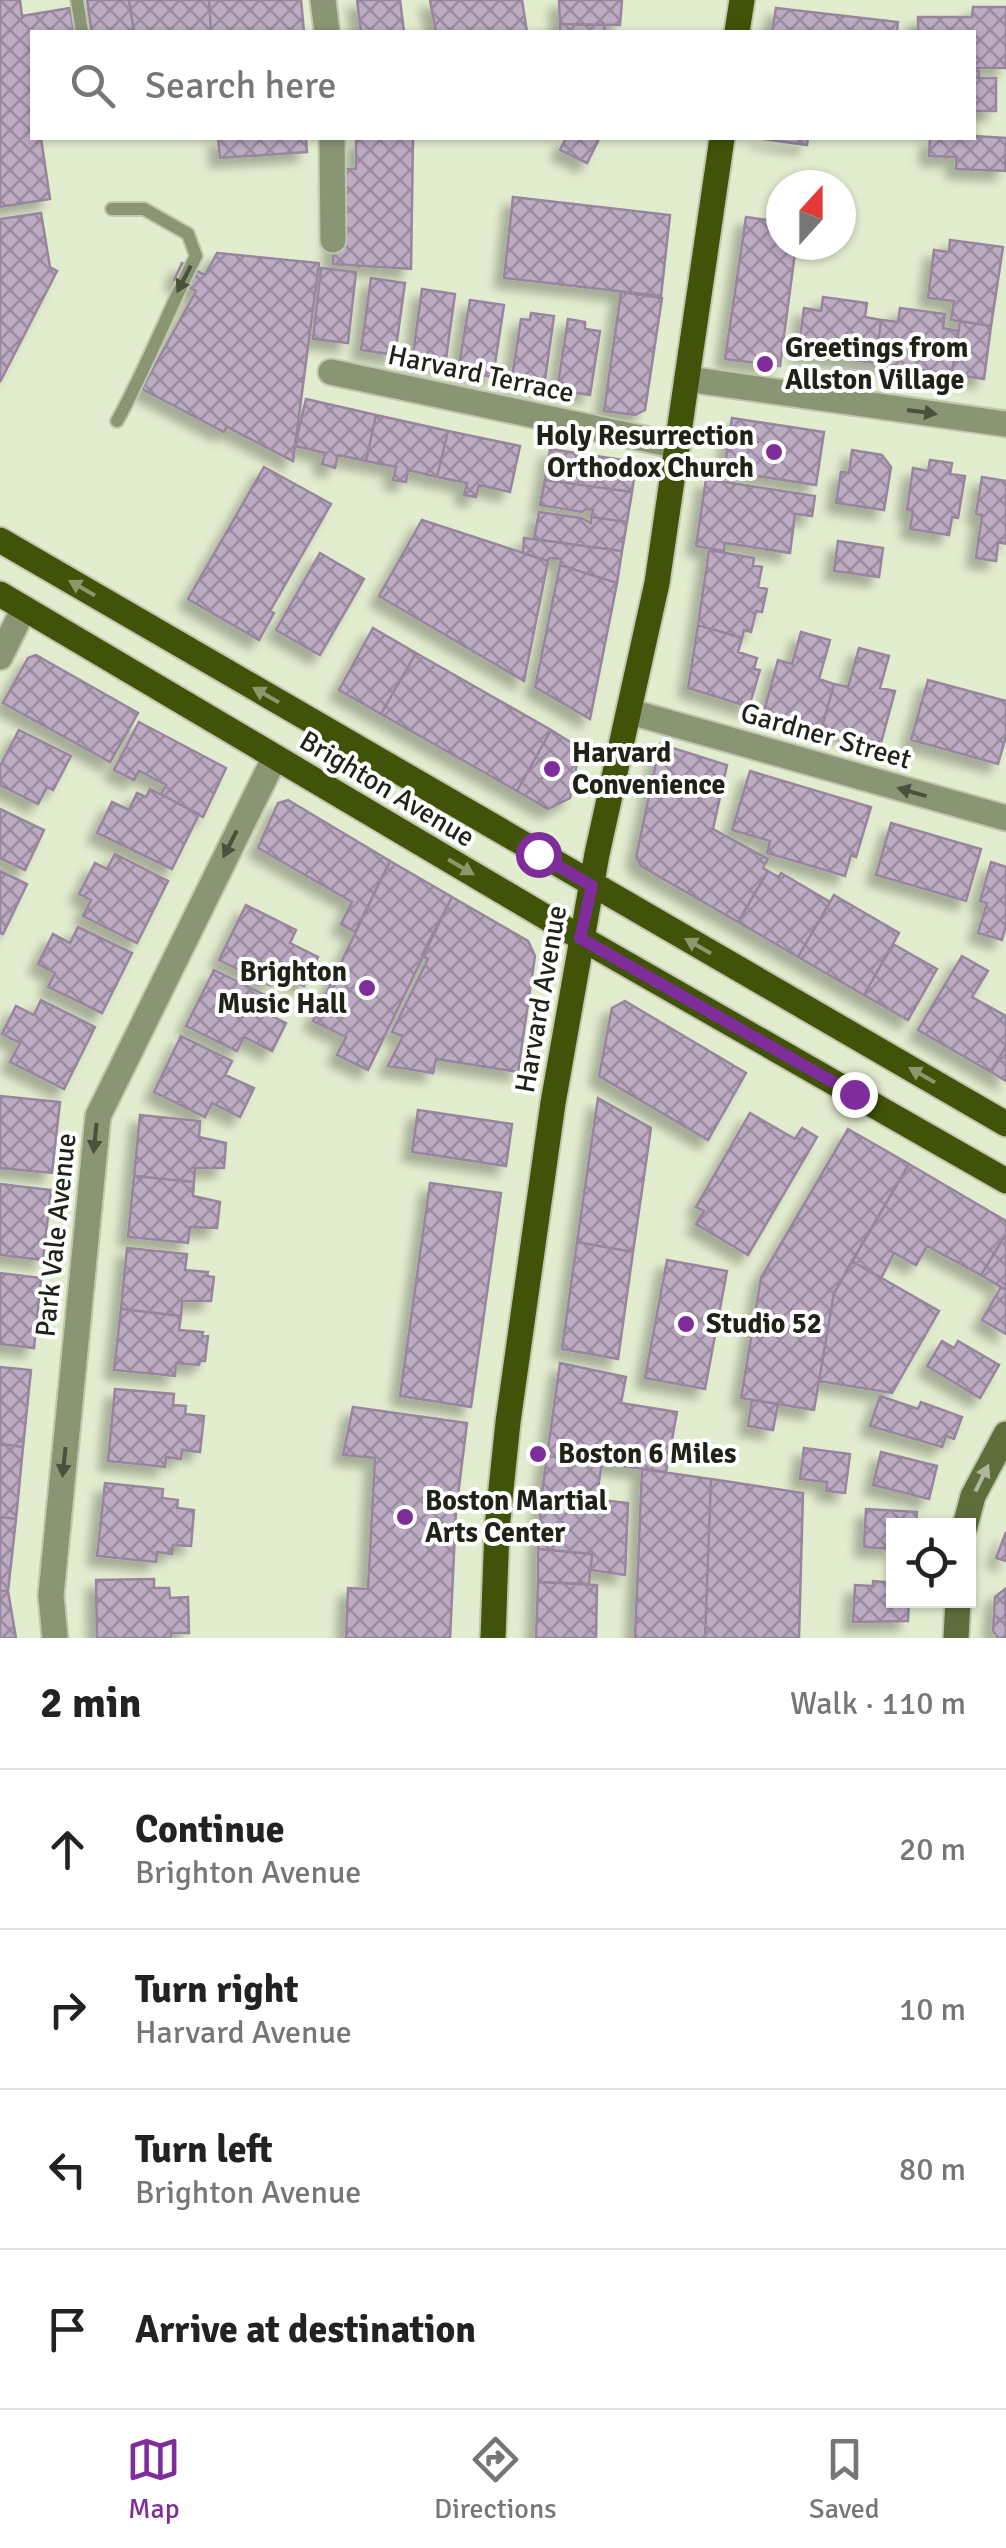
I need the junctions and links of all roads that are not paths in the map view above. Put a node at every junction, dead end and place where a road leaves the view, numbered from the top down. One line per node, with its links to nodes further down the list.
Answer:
1 (77, 0): 4 (lane)
2 (323, 0): 5 (street)
3 (742, 0): 6 (main road)
4 (82, 30)
5 (327, 30)
6 (737, 30)
7 (332, 140): 10 (street)
8 (722, 140): 12 (main road, Harvard Avenue)
9 (112, 209): 13 (lane, one-way to 13)
10 (333, 240)
11 (331, 372): 15 (street, Harvard Terrace)
12 (687, 379): 14 (street, one-way to 14); 15 (main road, Harvard Avenue)
13 (117, 420)
14 (1006, 424)
15 (678, 446): 20 (main road, Harvard Avenue)
16 (0, 540): 23 (main road, Brighton Avenue, one-way to 16)
17 (0, 594): 18 (main road, Brighton Avenue)
18 (24, 608): 19 (street); 21 (main road, Brighton Avenue)
19 (0, 657)
20 (630, 712): 22 (street, Gardner Street, one-way to 20); 23 (main road, Harvard Avenue)
21 (274, 757): 24 (main road, Brighton Avenue, one-way to 24); 30 (street, Park Vale Avenue, one-way to 30)
22 (1006, 818)
23 (592, 886): 24 (main road, Harvard Avenue); 25 (main road, Brighton Avenue, one-way to 23)
24 (580, 938): 26 (main road, Brighton Avenue); 31 (main road, Harvard Avenue)
25 (1006, 1124)
26 (1006, 1181)
27 (1006, 1434): 28 (street, one-way to 27)
28 (966, 1518)
29 (958, 1608): 32 (street)
30 (55, 1638)
31 (493, 1638)
32 (956, 1638)

